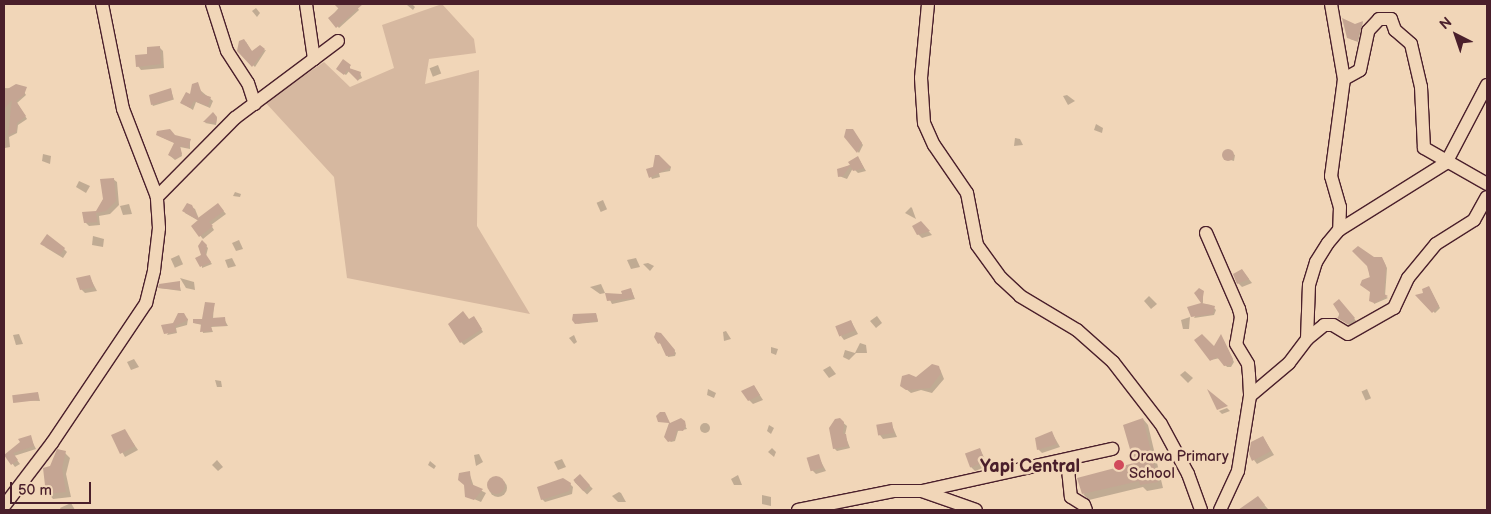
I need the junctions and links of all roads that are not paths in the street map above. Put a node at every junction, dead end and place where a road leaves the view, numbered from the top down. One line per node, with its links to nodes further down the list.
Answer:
1 (102, 4): 13 (street)
2 (212, 4): 10 (street)
3 (306, 4): 7 (street)
4 (928, 4): 26 (street)
5 (1331, 4): 8 (street)
6 (338, 41): 7 (street)
7 (314, 59): 10 (street)
8 (1344, 80): 11 (street); 15 (street)
9 (1487, 85): 11 (street)
10 (256, 104): 13 (street)
11 (1446, 163): 12 (street); 15 (street)
12 (1487, 184)
13 (157, 197): 22 (street)
14 (1487, 197): 17 (street)
15 (1339, 230): 17 (street)
16 (1206, 234): 18 (street)
17 (1307, 339): 18 (street)
18 (1250, 396): 27 (street)
19 (1112, 449): 20 (street)
20 (1067, 460): 21 (street); 25 (street)
21 (922, 490): 23 (street); 24 (street)
22 (4, 506)
23 (798, 510)
24 (976, 510)
25 (1086, 510)
26 (1201, 510)
27 (1220, 510)

